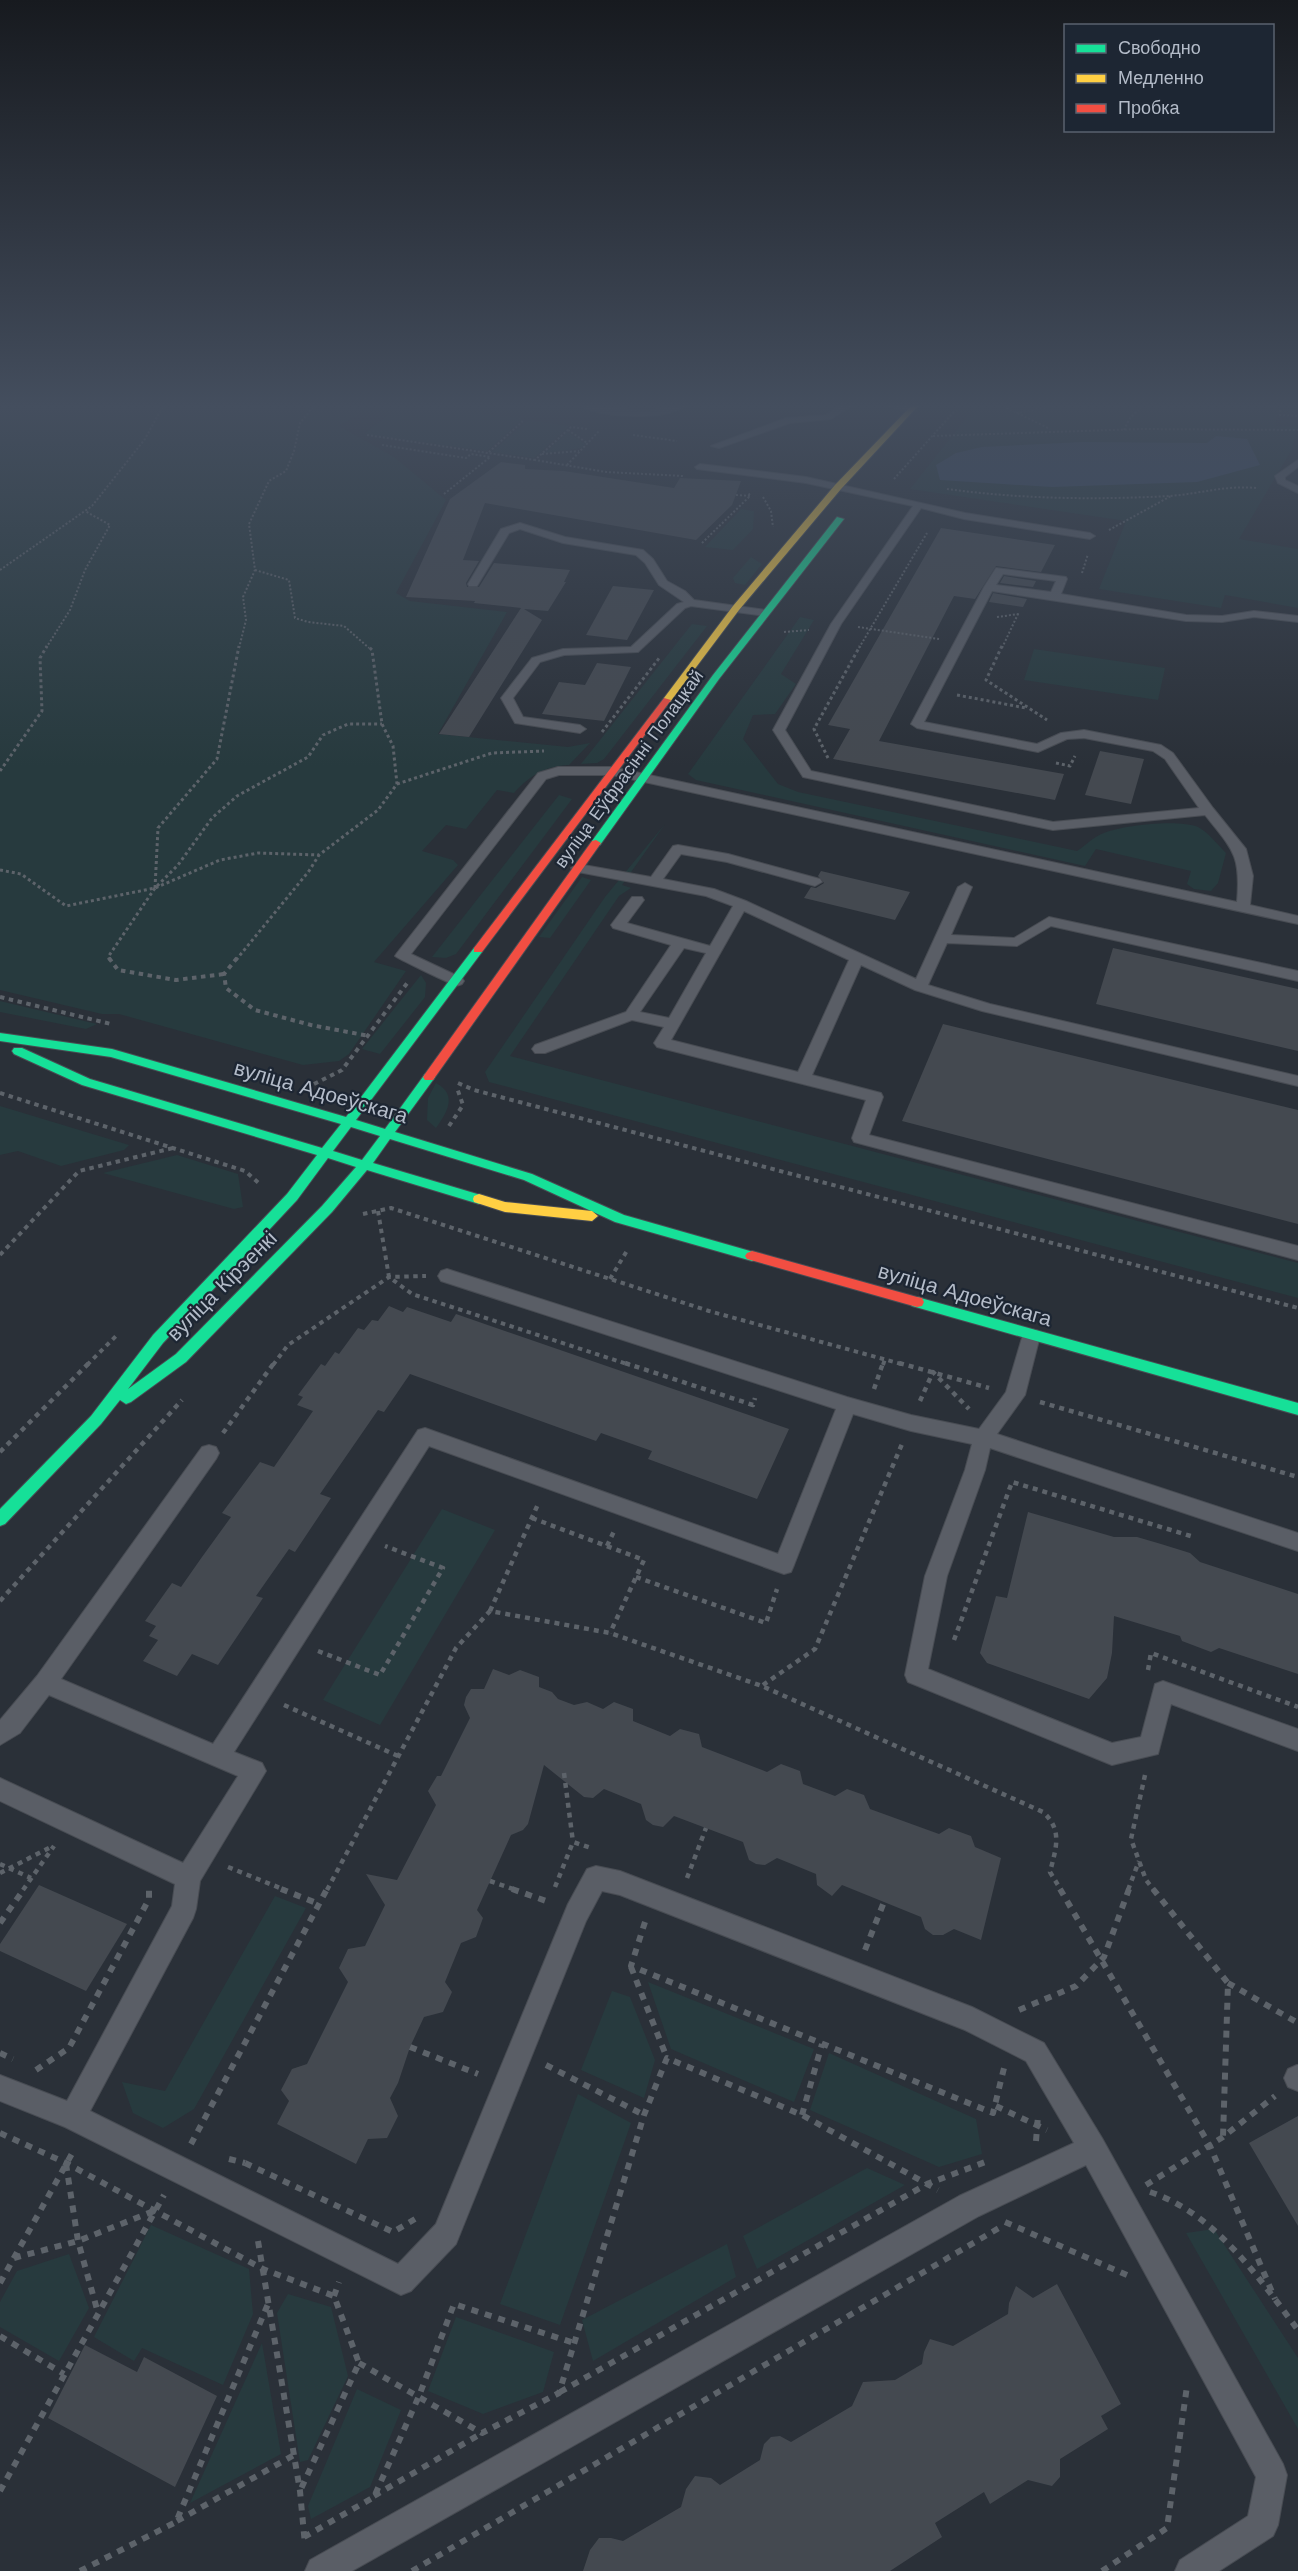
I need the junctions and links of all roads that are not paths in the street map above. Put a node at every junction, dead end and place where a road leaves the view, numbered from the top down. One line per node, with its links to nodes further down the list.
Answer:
1 (805, 526): 10 (main road, вуліца Еўфрасінні Полацкай)
2 (835, 526): 11 (main road, вуліца Еўфрасінні Полацкай)
3 (904, 526): 16 (lane)
4 (1014, 526): 5 (lane)
5 (1090, 541)
6 (472, 584): 9 (lane)
7 (989, 587): 8 (lane); 8 (lane); 16 (lane)
8 (1054, 596): 12 (lane)
9 (691, 603): 10 (lane); 13 (lane)
10 (736, 608): 11 (lane); 14 (main road, вуліца Еўфрасінні Полацкай)
11 (765, 613): 15 (main road, вуліца Еўфрасінні Полацкай)
12 (1298, 619)
13 (580, 729)
14 (612, 771): 15 (lane); 30 (main road, вуліца Еўфрасінні Полацкай); 30 (lane)
15 (644, 778): 17 (main road, вуліца Еўфрасінні Полацкай); 23 (lane)
16 (1208, 811): 23 (lane)
17 (578, 868): 18 (lane); 40 (main road, вуліца Еўфрасінні Полацкай)
18 (654, 882): 19 (lane); 22 (lane)
19 (815, 882)
20 (965, 887): 25 (lane)
21 (637, 900): 26 (lane)
22 (741, 904): 27 (lane); 28 (lane)
23 (1243, 908): 24 (lane)
24 (1298, 920)
25 (942, 939): 29 (lane); 31 (lane)
26 (680, 943): 27 (lane); 32 (lane)
27 (715, 951): 33 (lane)
28 (857, 959): 31 (lane); 37 (lane)
29 (1298, 976)
30 (456, 981): 39 (main road, вуліца Еўфрасінні Полацкай)
31 (920, 987): 38 (lane)
32 (631, 1015): 33 (lane); 36 (lane)
33 (673, 1024): 37 (lane)
34 (0, 1037): 39 (main road, вуліца Адоеўскага)
35 (0, 1042): 41 (main road, вуліца Адоеўскага)
36 (540, 1048)
37 (803, 1078): 44 (lane)
38 (1298, 1081)
39 (350, 1122): 40 (main road, вуліца Адоеўскага); 41 (main road, вуліца Еўфрасінні Полацкай)
40 (388, 1133): 42 (main road, вуліца Еўфрасінні Полацкай); 43 (main road, вуліца Адоеўскага)
41 (324, 1155): 42 (main road, вуліца Адоеўскага); 49 (main road, вуліца Кірэенкі)
42 (364, 1166): 43 (main road, вуліца Адоеўскага); 49 (main road, вуліца Кірэенкі)
43 (620, 1219): 46 (main road, вуліца Адоеўскага)
44 (1298, 1253)
45 (447, 1276): 47 (lane)
46 (1031, 1336): 48 (main road, вуліца Адоеўскага); 50 (lane)
47 (847, 1405): 50 (lane); 57 (lane)
48 (1298, 1409)
49 (96, 1420): 52 (main road, вуліца Кірэенкі)
50 (986, 1434): 53 (lane); 56 (lane)
51 (209, 1453): 54 (lane)
52 (0, 1519)
53 (1298, 1542)
54 (45, 1683): 55 (lane); 57 (lane)
55 (0, 1734)
56 (1298, 1740)
57 (218, 1757): 59 (lane)
58 (0, 1789): 59 (lane)
59 (188, 1878): 61 (lane)
60 (0, 2088): 61 (lane)
61 (83, 2112): 62 (lane)
62 (1092, 2148): 63 (lane); 64 (lane)
63 (313, 2560)
64 (1191, 2571)

